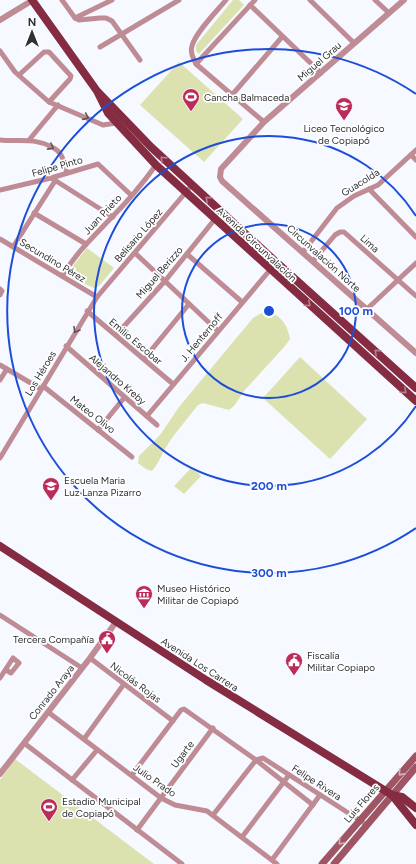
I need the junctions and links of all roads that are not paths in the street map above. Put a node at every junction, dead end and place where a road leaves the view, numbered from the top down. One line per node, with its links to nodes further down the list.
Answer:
1 (32, 0): 13 (street); 23 (main road, Avenida Circunvalación)
2 (62, 0): 12 (street)
3 (112, 0): 12 (street)
4 (179, 0): 14 (street)
5 (226, 0): 20 (street)
6 (255, 0): 10 (street)
7 (310, 0): 16 (street)
8 (375, 0): 11 (street)
9 (404, 0): 11 (street, Miguel Grau)
10 (250, 5): 15 (street); 20 (street)
11 (389, 13): 16 (street, Miguel Grau)
12 (75, 18): 14 (street)
13 (0, 20)
14 (121, 34): 17 (street); 19 (street)
15 (282, 37): 21 (street); 24 (street)
16 (354, 43): 21 (street, Miguel Grau)
17 (100, 47)
18 (0, 51): 22 (street)
19 (140, 60)
20 (196, 64): 24 (street)
21 (321, 73): 27 (street, Miguel Grau)
22 (19, 75): 25 (street); 25 (street)
23 (98, 91): 28 (main road, Avenida Circunvalación); 38 (main road, Avenida Circunvalación, one-way to 23)
24 (232, 95): 27 (street)
25 (49, 102): 26 (street)
26 (58, 104): 28 (street, one-way to 28); 30 (street)
27 (264, 122): 36 (street, Miguel Grau)
28 (116, 123): 34 (main road, Avenida Circunvalación)
29 (0, 140): 30 (street)
30 (29, 140): 35 (street, one-way to 35)
31 (416, 150): 32 (street, Guacolda)
32 (411, 155): 33 (street); 39 (street, Guacolda)
33 (416, 160)
34 (156, 165): 41 (main road, Avenida Circunvalación); 42 (street, Juan Prieto)
35 (67, 173): 37 (street, Felipe Pinto); 42 (street, Felipe Pinto)
36 (220, 177): 50 (street, Circunvalación Norte)
37 (53, 180): 40 (street, Felipe Pinto); 43 (street); 44 (street)
38 (192, 185): 41 (street, Belisario López); 75 (main road, Avenida Circunvalación, one-way to 38)
39 (369, 189): 46 (street); 50 (street, Guacolda)
40 (0, 190)
41 (186, 192): 45 (main road, Avenida Circunvalación); 51 (street, Belisario López)
42 (132, 195): 44 (street, Juan Prieto)
43 (34, 213): 48 (street); 49 (street)
44 (113, 217): 48 (street, Juan Prieto)
45 (215, 219): 52 (street, Miguel Berizzo); 55 (main road, Avenida Circunvalación)
46 (416, 237)
47 (0, 239): 49 (street, Secundino Pérez)
48 (86, 244): 56 (street, Juan Prieto)
49 (13, 247): 56 (street, Secundino Pérez)
50 (303, 252): 53 (street, Circunvalación Norte)
51 (135, 253): 58 (street); 60 (street, Belisario López)
52 (187, 254): 58 (street, Miguel Berizzo); 61 (street)
53 (313, 261): 57 (street, Lima); 63 (street, Circunvalación Norte)
54 (416, 263): 57 (street)
55 (270, 270): 61 (street, J. Henternoff); 77 (main road, Avenida Circunvalación, one-way to 77)
56 (62, 276): 60 (street, Secundino Pérez)
57 (398, 280): 59 (street, Lima); 63 (street)
58 (165, 281): 62 (street); 66 (street, Miguel Berizzo)
59 (416, 296)
60 (97, 297): 64 (street, Los Héroes)
61 (242, 302): 65 (street, J. Henternoff)
62 (189, 304): 65 (street); 69 (street)
63 (367, 309): 68 (street, Circunvalación Norte)
64 (87, 312): 66 (street, Emilio Escobar); 67 (street, Los Héroes, one-way to 67)
65 (218, 330): 73 (street, J. Henternoff)
66 (116, 335): 69 (street, Emilio Escobar)
67 (66, 346): 74 (street, Los Héroes); 76 (street, Alejandro Kreby)
68 (416, 353)
69 (144, 360): 73 (street, Emilio Escobar)
70 (0, 365): 71 (street, Mateo Olivo)
71 (7, 369): 72 (street); 74 (street, Mateo Olivo)
72 (0, 380)
73 (173, 384): 78 (street, J. Henternoff)
74 (42, 388): 80 (street, Mateo Olivo); 82 (street, Los Héroes)
75 (416, 388)
76 (124, 398): 78 (street, Alejandro Kreby); 80 (street)
77 (416, 401)
78 (147, 416): 79 (street, Alejandro Kreby)
79 (157, 425)
80 (98, 430): 81 (street, Mateo Olivo)
81 (132, 457)
82 (0, 458)
83 (0, 546): 85 (main road, Avenida Los Carrera)
84 (0, 615): 87 (street)
85 (116, 622): 86 (street, Conrado Araya); 105 (main road, Avenida Los Carrera)
86 (90, 658): 87 (street, Conrado Araya); 90 (street, Nicolás Rojas)
87 (82, 668): 91 (street, Conrado Araya)
88 (6, 670): 89 (street)
89 (0, 678)
90 (124, 684): 92 (street, Nicolás Rojas); 94 (street)
91 (48, 712): 94 (street, Julio Prado); 95 (street, Conrado Araya)
92 (172, 721): 93 (street, Felipe Rivera); 102 (street)
93 (213, 728): 98 (street, Felipe Rivera); 107 (street, Ugarte)
94 (84, 739): 96 (street, Julio Prado)
95 (24, 743): 100 (street, Conrado Araya); 103 (street)
96 (97, 750): 102 (street, Julio Prado); 103 (street)
97 (416, 756): 105 (main road, Luis Flores, one-way to 105)
98 (256, 760): 101 (street, Felipe Rivera); 104 (street, Felipe Rivera); 110 (street)
99 (416, 767): 105 (main road, Luis Flores)
100 (0, 774)
101 (289, 774): 104 (street); 106 (street, Felipe Rivera)
102 (132, 775): 107 (street, Julio Prado)
103 (72, 780): 114 (street)
104 (284, 782): 108 (street, Felipe Rivera); 115 (street)
105 (389, 792): 109 (main road, Avenida Los Carrera); 111 (main road, Luis Flores); 112 (main road, Luis Flores); 113 (main road, Avenida Los Carrera)
106 (320, 795): 108 (street); 111 (street, Felipe Rivera)
107 (161, 798): 110 (street, Julio Prado); 114 (street, Ugarte)
108 (313, 805): 116 (street)
109 (416, 808)
110 (213, 815): 115 (street, Julio Prado)
111 (360, 820): 112 (street, Felipe Rivera); 119 (main road, Luis Flores, one-way to 119)
112 (367, 825): 120 (main road, Luis Flores)
113 (416, 825)
114 (137, 830): 117 (street)
115 (242, 837): 116 (street, Julio Prado)
116 (272, 860): 118 (street, Julio Prado)
117 (182, 864)
118 (277, 864)
119 (322, 864)
120 (334, 864)

